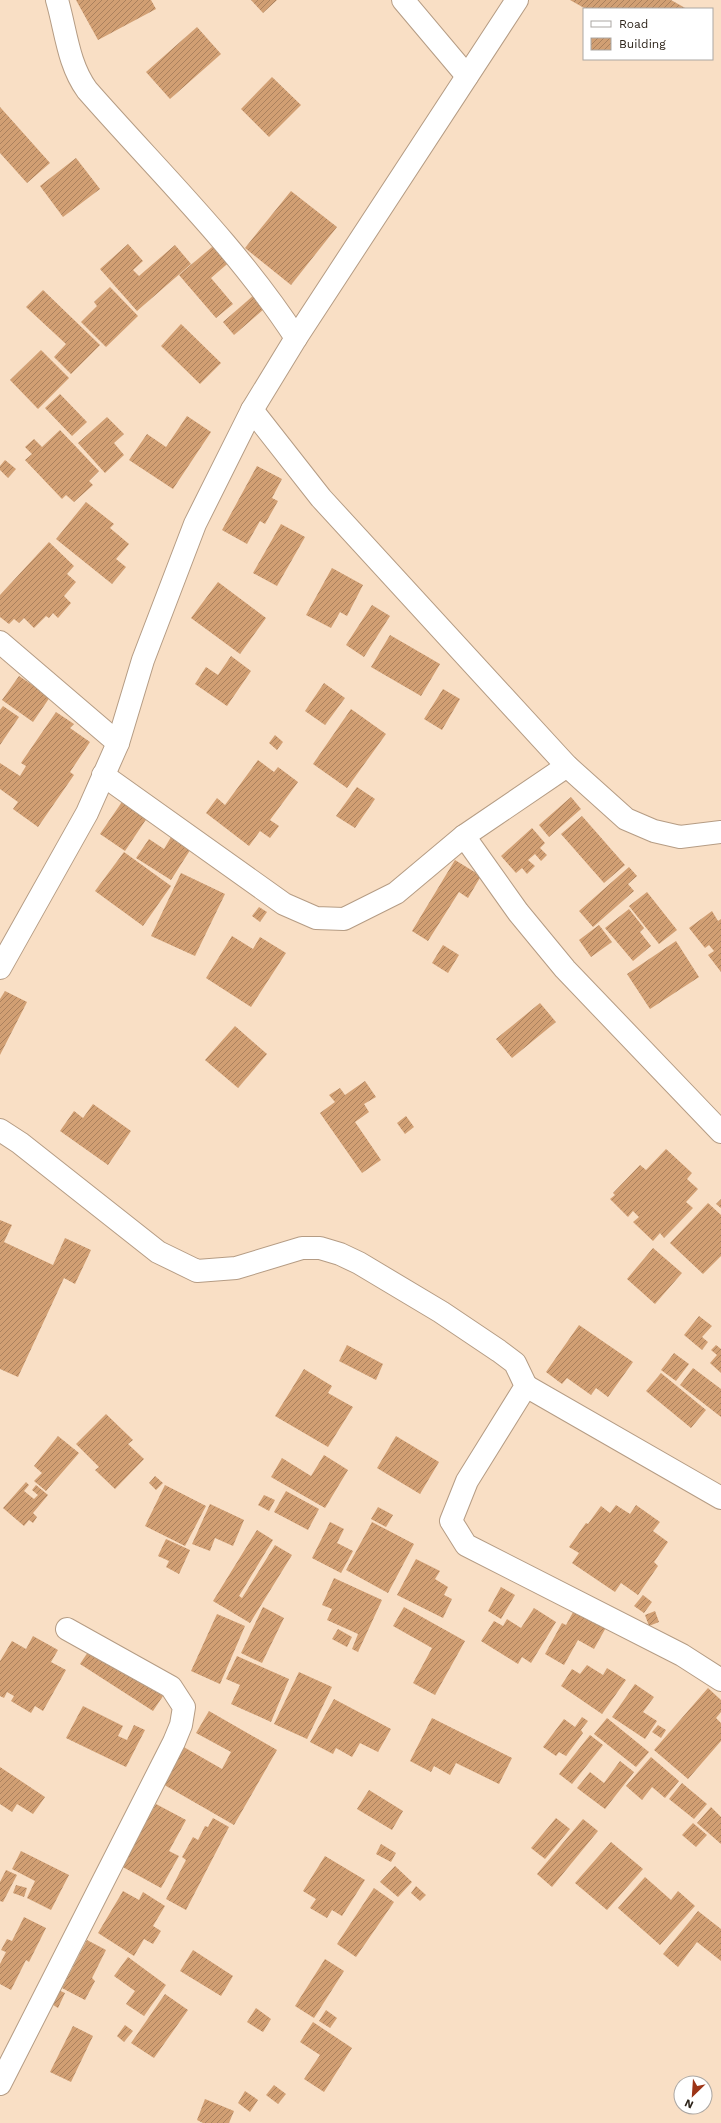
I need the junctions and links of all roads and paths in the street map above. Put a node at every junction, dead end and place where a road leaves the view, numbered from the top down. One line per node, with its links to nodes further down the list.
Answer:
1 (57, 0): 5 (street)
2 (403, 0): 4 (street)
3 (517, 0): 4 (street)
4 (468, 76): 5 (street)
5 (296, 338): 6 (street)
6 (252, 410): 8 (street); 9 (street)
7 (0, 642): 8 (street)
8 (118, 743): 10 (street)
9 (567, 766): 11 (street); 12 (street)
10 (103, 775): 12 (street); 13 (street)
11 (721, 832)
12 (464, 836): 15 (street)
13 (0, 968)
14 (0, 1130): 16 (street)
15 (721, 1132)
16 (526, 1386): 17 (street); 19 (street)
17 (721, 1498)
18 (67, 1629): 20 (street)
19 (721, 1680)
20 (0, 2084)

